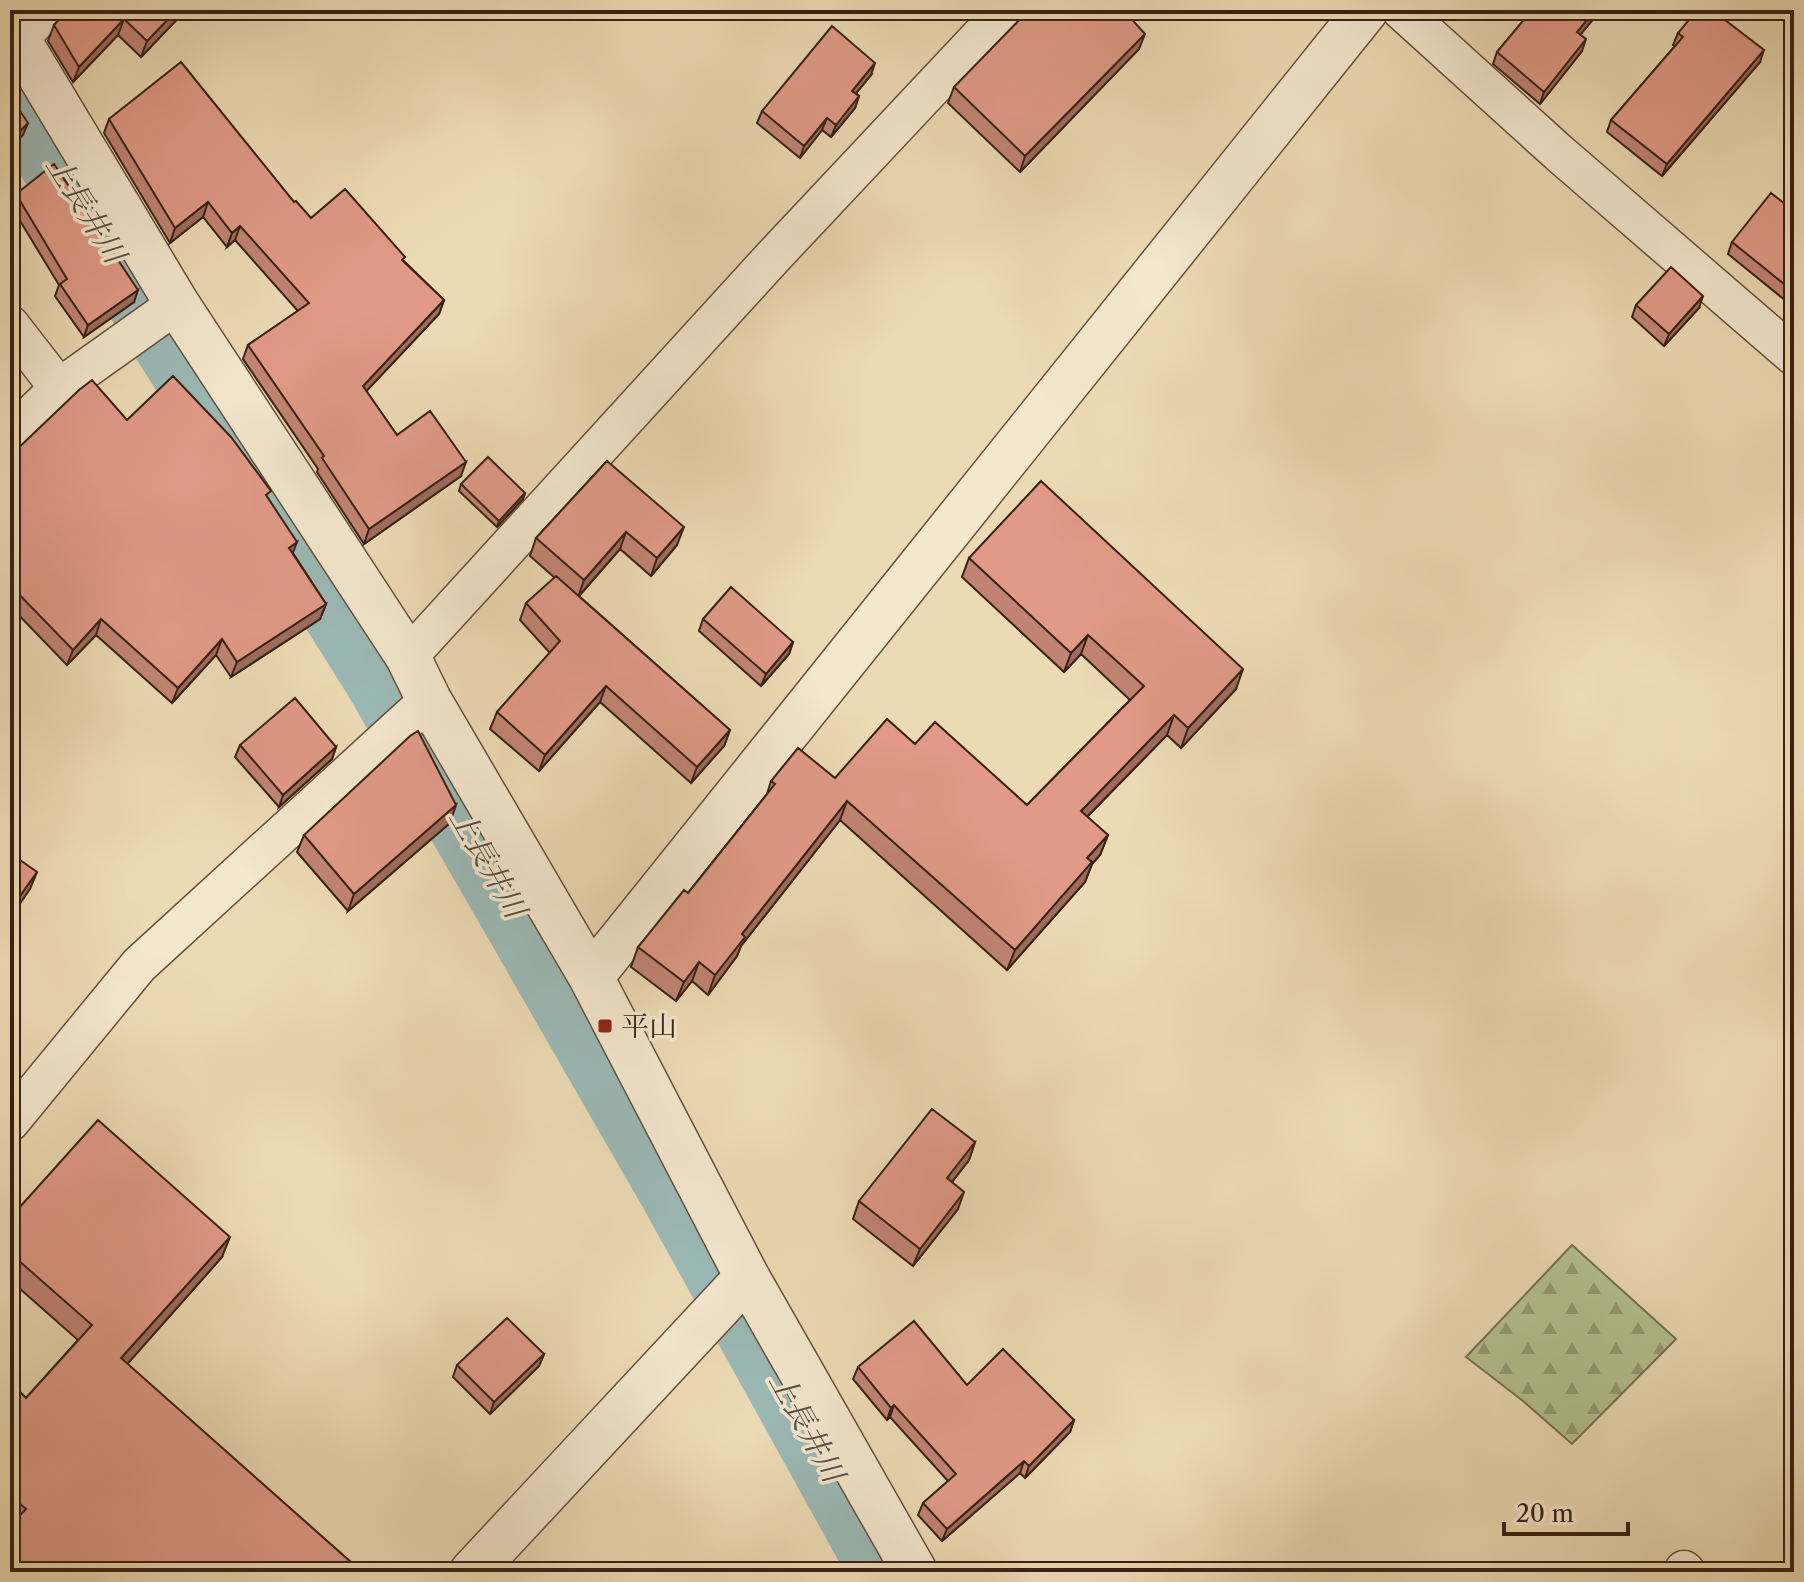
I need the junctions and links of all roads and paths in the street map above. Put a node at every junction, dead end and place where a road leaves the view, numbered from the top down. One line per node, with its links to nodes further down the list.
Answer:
1 (1005, 10): 10 (street)
2 (1366, 10): 12 (street)
3 (1401, 10): 7 (street)
4 (21, 32): 5 (street)
5 (177, 304): 8 (street); 10 (street)
6 (10, 325): 8 (street)
7 (1794, 356)
8 (59, 388): 9 (street)
9 (10, 436)
10 (408, 657): 11 (street)
11 (429, 700): 12 (street); 13 (street)
12 (591, 977): 14 (street)
13 (10, 1122)
14 (747, 1277): 15 (street); 16 (street)
15 (472, 1572)
16 (915, 1572)

